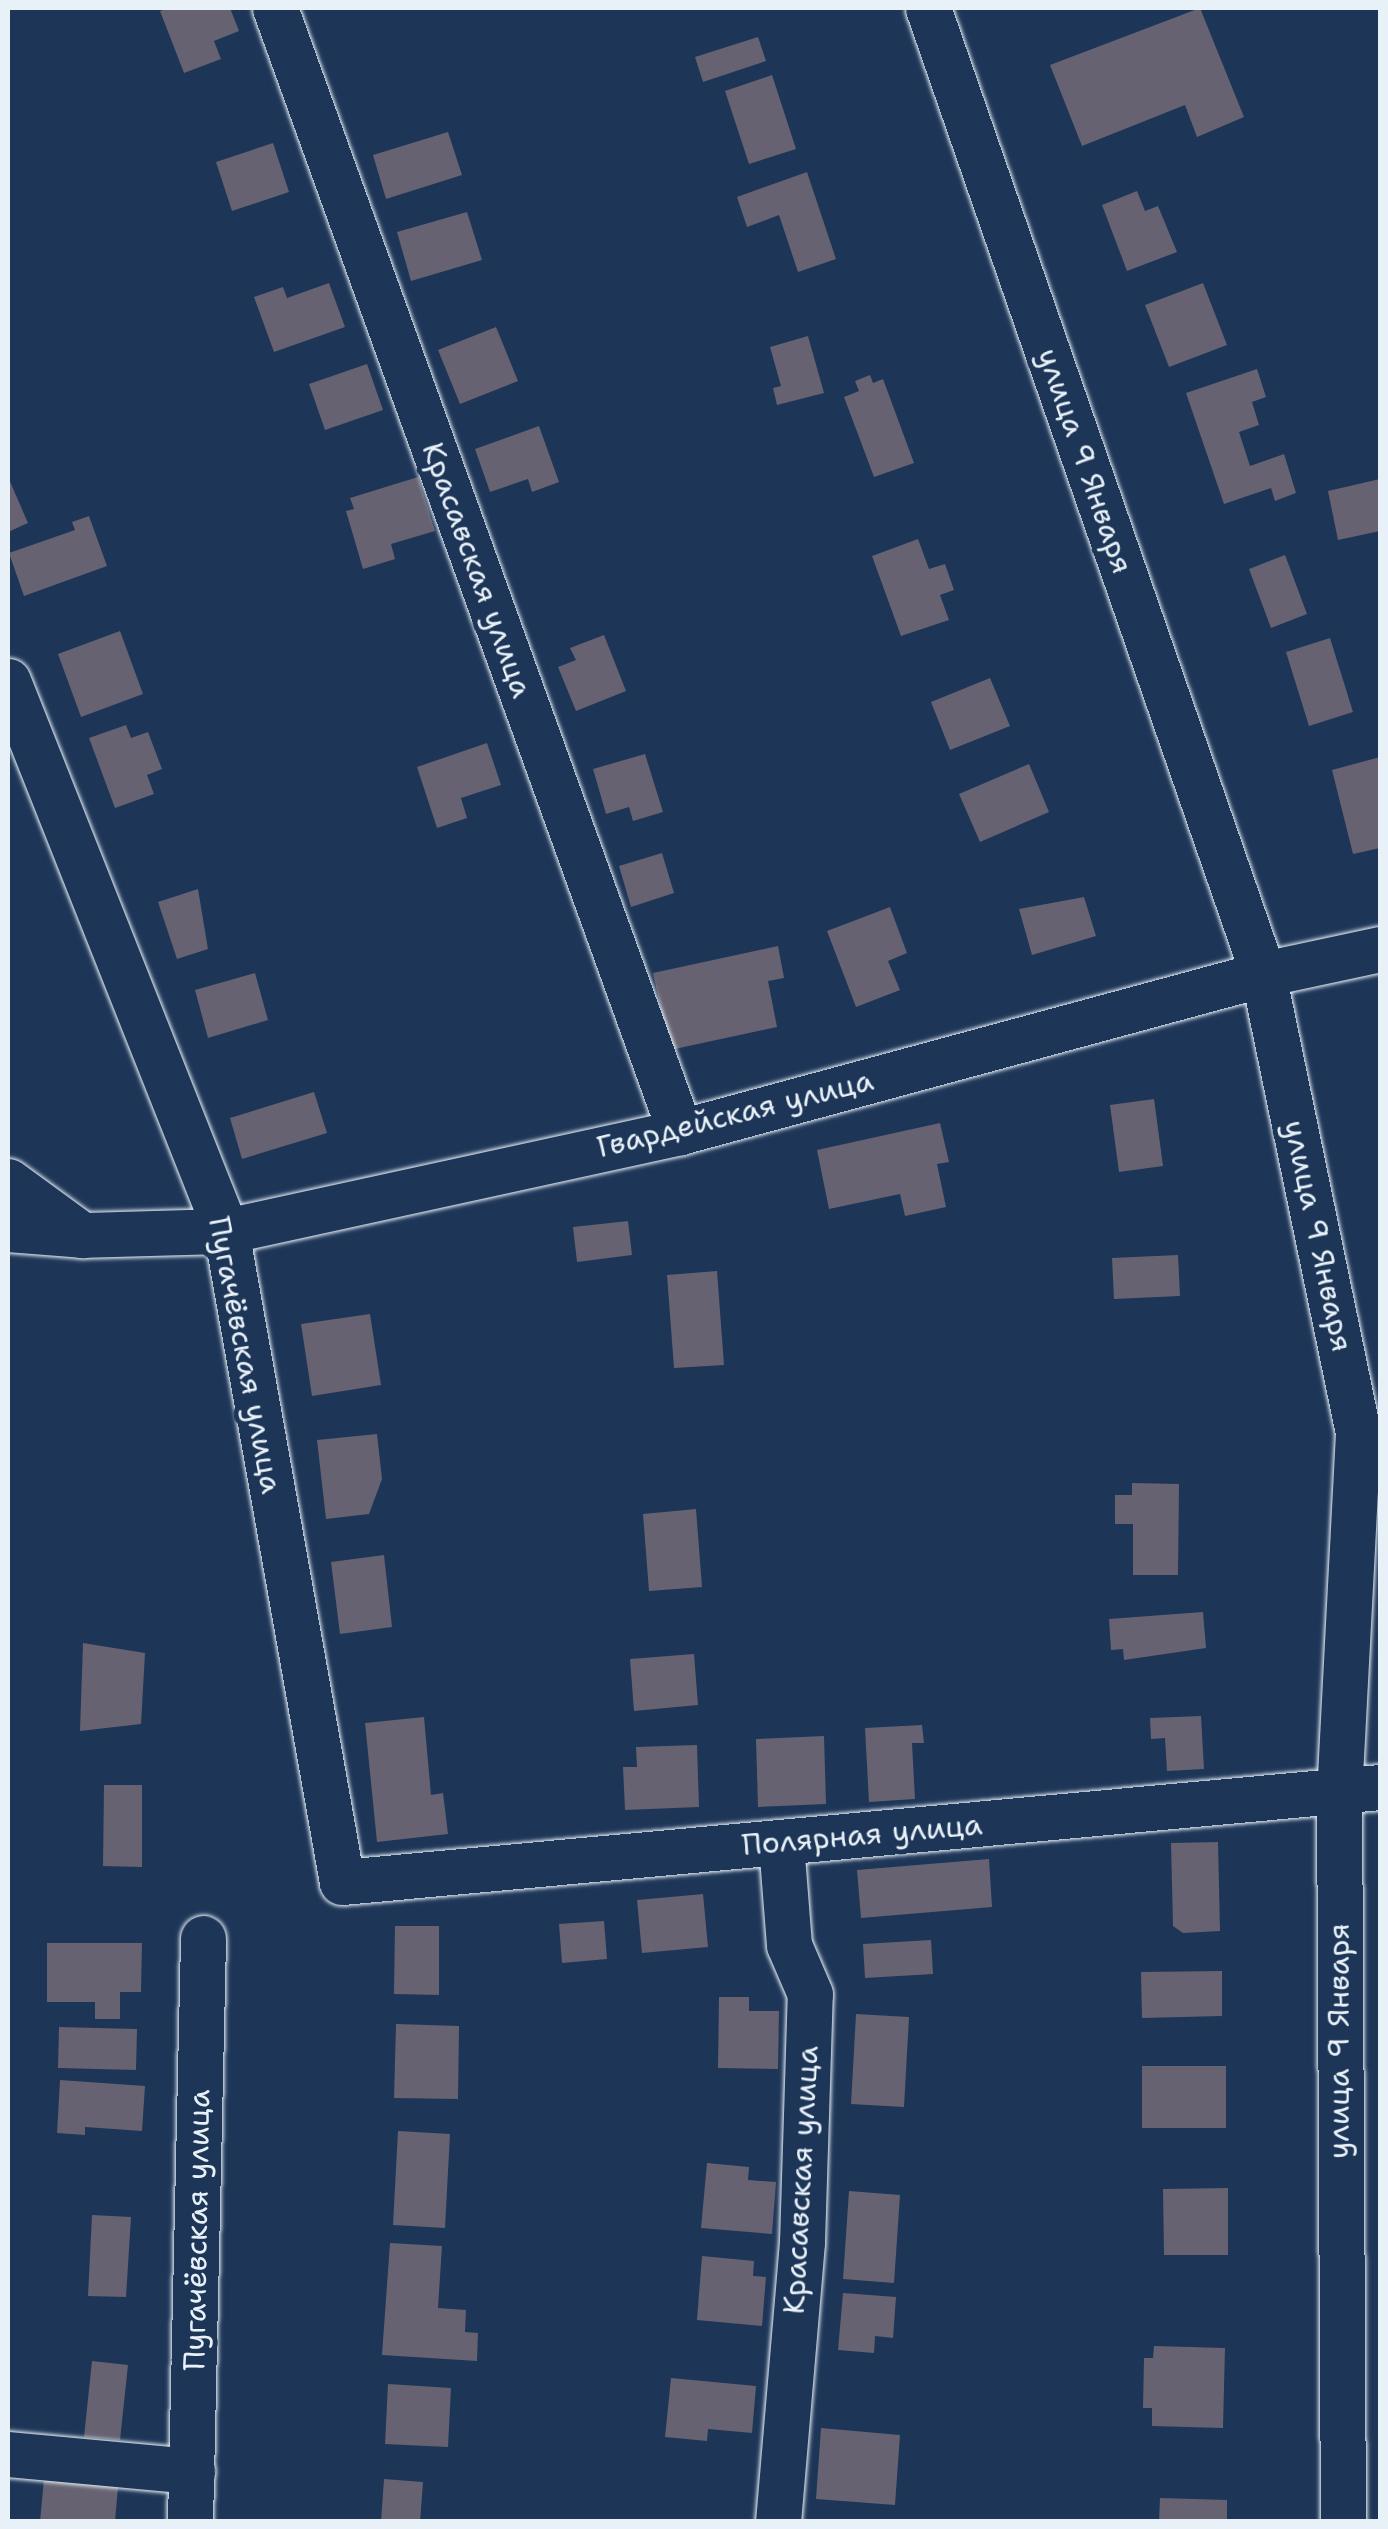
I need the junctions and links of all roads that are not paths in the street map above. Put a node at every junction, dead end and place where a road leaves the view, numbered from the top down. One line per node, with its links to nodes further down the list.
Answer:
1 (274, 8): 6 (street, Красавская улица)
2 (928, 8): 5 (street, улица 9 Января)
3 (8, 681): 9 (street, Пугачёвская улица)
4 (1380, 949): 5 (street, Гвардейская улица)
5 (1263, 974): 6 (street, Гвардейская улица); 12 (street, улица 9 Января)
6 (680, 1132): 9 (street, Гвардейская улица)
7 (8, 1181): 10 (street)
8 (8, 1229): 10 (street)
9 (226, 1230): 10 (street, Гвардейская улица); 14 (street, Пугачёвская улица)
10 (82, 1235): 11 (street)
11 (8, 1249)
12 (1360, 1789): 13 (street, Полярная улица); 20 (street, улица 9 Января)
13 (781, 1842): 14 (street, Полярная улица); 19 (street, Красавская улица)
14 (342, 1882)
15 (203, 1938): 17 (street, Пугачёвская улица)
16 (8, 2454): 17 (street)
17 (192, 2472): 18 (street, Пугачёвская улица)
18 (190, 2522)
19 (778, 2522)
20 (1343, 2522)

